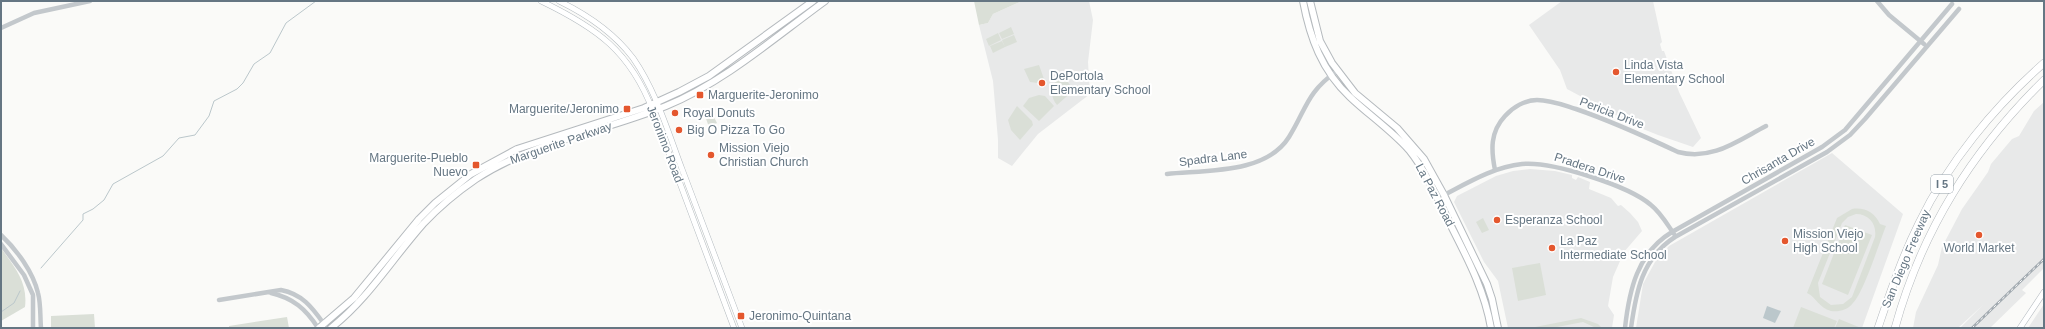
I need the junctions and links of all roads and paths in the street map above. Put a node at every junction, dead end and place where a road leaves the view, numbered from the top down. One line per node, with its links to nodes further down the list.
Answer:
1 (90, 1): 11 (street)
2 (541, 1): 18 (main road, Jeronimo Road)
3 (559, 1): 18 (main road, Jeronimo Road)
4 (813, 1): 18 (main road, Marguerite Parkway)
5 (825, 1): 18 (main road, Marguerite Parkway)
6 (1303, 1): 16 (main road, La Paz Road)
7 (1310, 1): 15 (main road, La Paz Road)
8 (1877, 1): 12 (street)
9 (1952, 4): 12 (street, Chrisanta Drive)
10 (1959, 9): 13 (street, Chrisanta Drive)
11 (1, 28)
12 (1922, 42): 13 (street); 25 (street, Chrisanta Drive)
13 (1927, 46): 27 (street, Chrisanta Drive)
14 (2044, 63): 42 (highway, San Diego Freeway / I 5)
15 (1337, 71): 16 (street, Spadra Lane); 22 (main road, La Paz Road)
16 (1331, 76): 21 (street, Spadra Lane); 23 (main road, La Paz Road)
17 (2044, 80): 43 (highway, San Diego Freeway / I 5)
18 (655, 107): 24 (main road, Marguerite Parkway); 36 (main road, Jeronimo Road); 37 (main road, Jeronimo Road)
19 (1766, 126): 20 (street, Pericia Drive)
20 (1495, 170): 22 (street, Pradera Drive); 25 (street, Pradera Drive)
21 (1167, 174)
22 (1444, 195): 23 (street, Pradera Drive); 39 (main road, La Paz Road)
23 (1438, 198): 38 (main road, La Paz Road)
24 (425, 218): 32 (main road, Marguerite Parkway); 35 (main road, Marguerite Parkway)
25 (1672, 232): 27 (street, Pradera Drive); 40 (street, Chrisanta Drive)
26 (1, 235): 34 (street)
27 (1675, 237): 41 (street, Chrisanta Drive)
28 (1, 244): 33 (street)
29 (270, 292): 31 (street); 32 (street); 32 (street)
30 (2044, 292): 44 (main road)
31 (218, 300)
32 (322, 327)
33 (33, 328)
34 (41, 328)
35 (331, 328)
36 (734, 328)
37 (742, 328)
38 (1491, 328)
39 (1498, 328)
40 (1625, 328)
41 (1631, 328)
42 (1878, 328)
43 (1895, 328)
44 (2020, 328)

